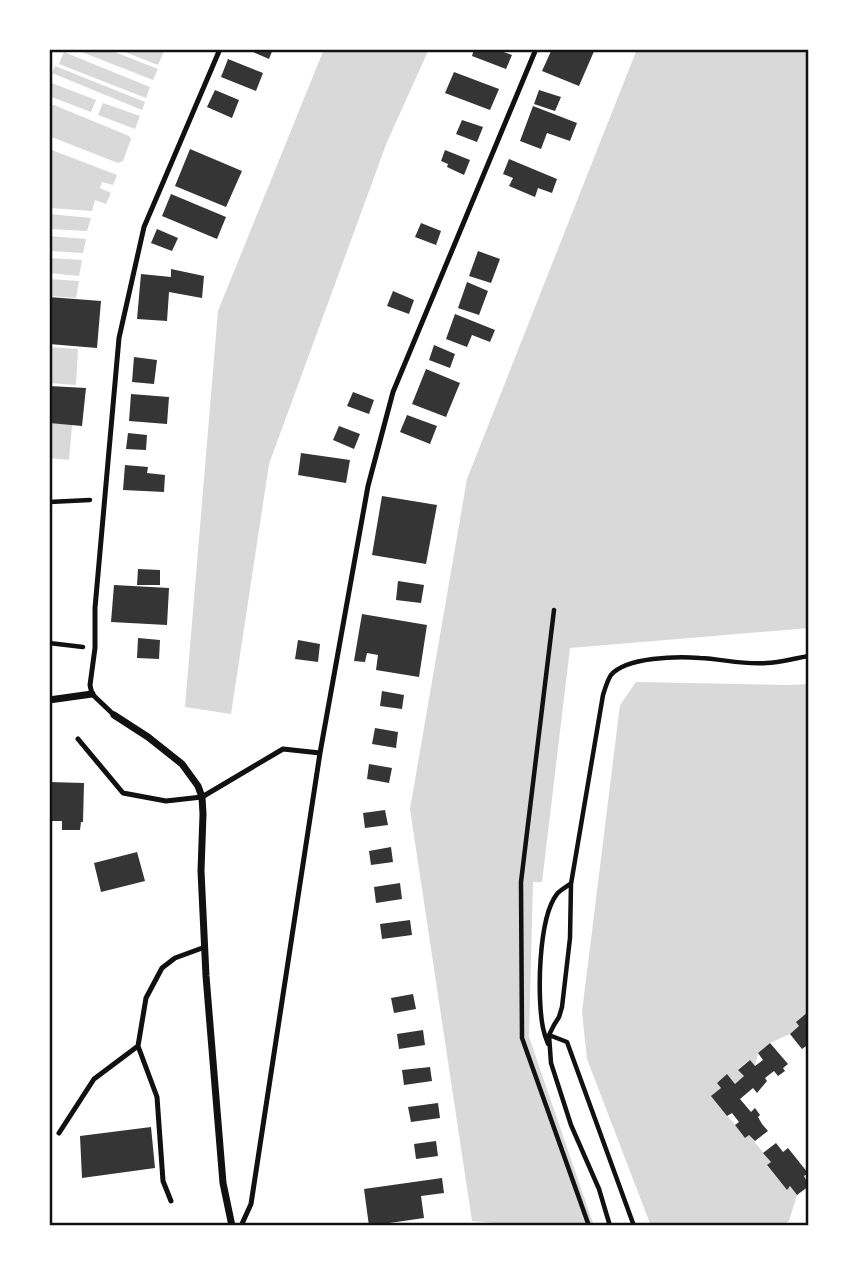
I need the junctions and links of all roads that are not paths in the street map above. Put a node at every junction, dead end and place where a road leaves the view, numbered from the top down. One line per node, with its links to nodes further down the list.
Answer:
1 (220, 49): 3 (lane)
2 (536, 49): 7 (lane)
3 (92, 694): 4 (street); 5 (lane)
4 (49, 700)
5 (114, 715): 8 (street)
6 (78, 739): 8 (lane)
7 (320, 754): 8 (lane); 14 (lane)
8 (202, 797): 9 (street)
9 (205, 947): 10 (lane); 13 (street)
10 (138, 1046): 11 (lane); 12 (lane)
11 (59, 1133)
12 (171, 1201)
13 (232, 1226)
14 (241, 1226)

